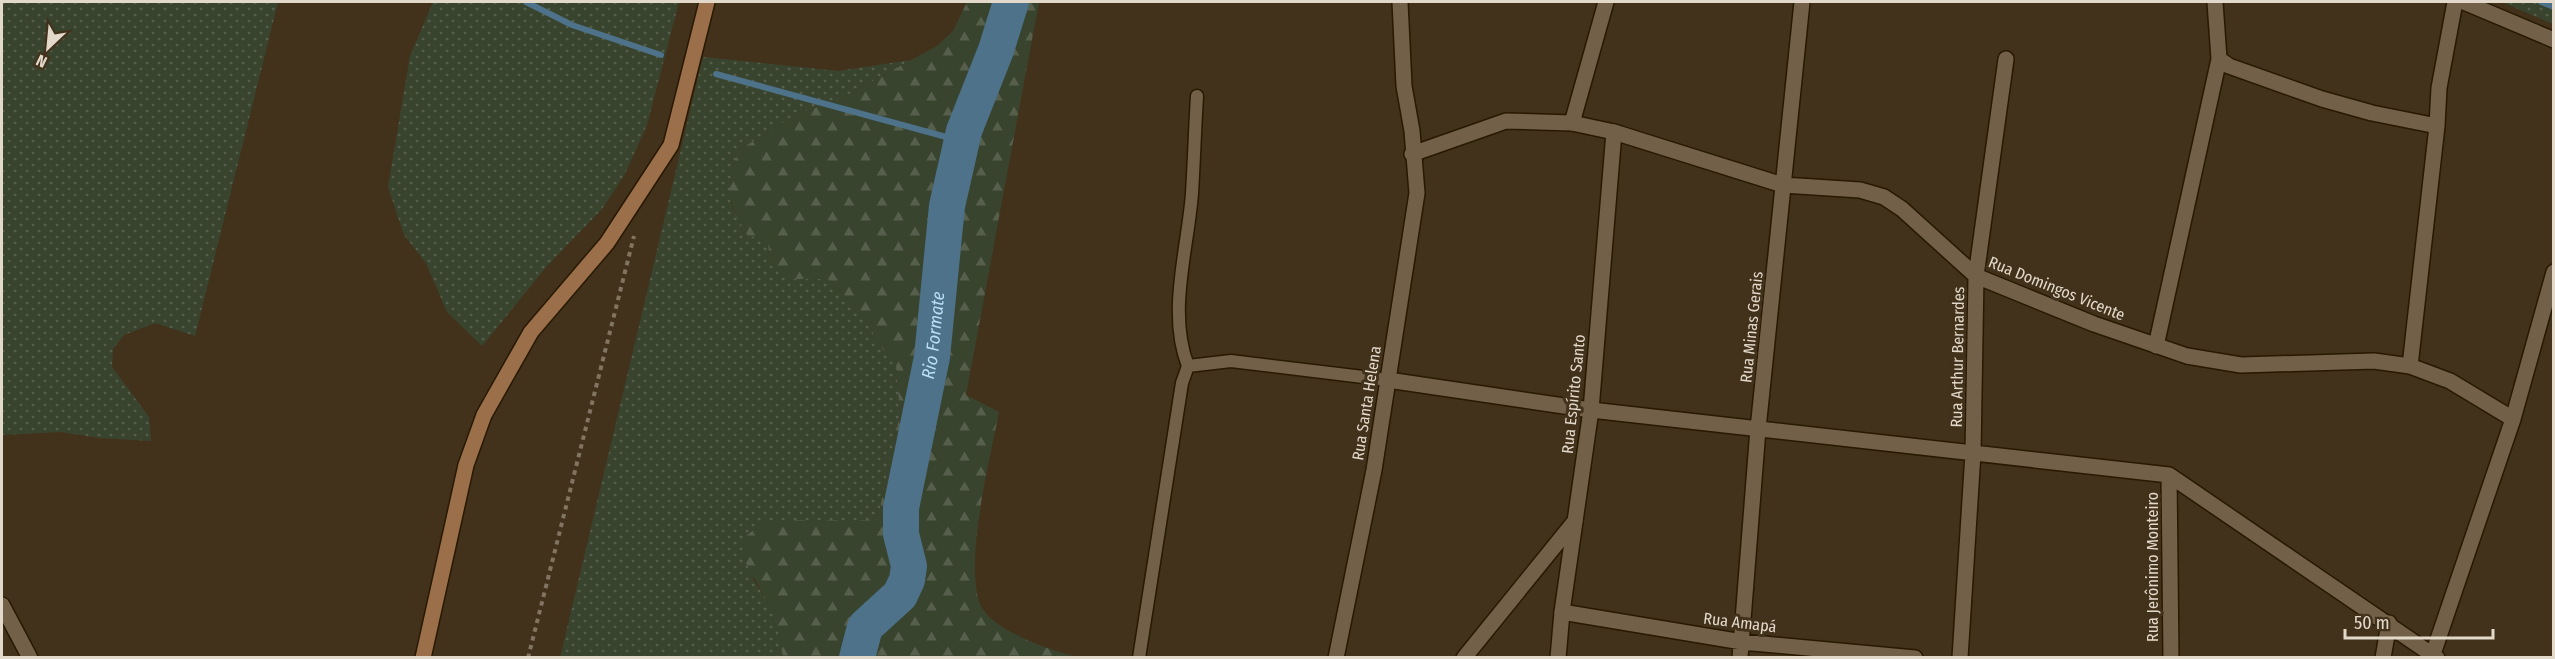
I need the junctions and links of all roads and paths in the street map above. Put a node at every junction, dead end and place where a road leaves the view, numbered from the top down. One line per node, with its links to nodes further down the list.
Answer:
1 (707, 2): 36 (main road)
2 (1400, 2): 15 (street)
3 (1606, 2): 12 (street)
4 (1802, 2): 16 (street, Rua Minas Gerais)
5 (2215, 2): 10 (street)
6 (2455, 2): 13 (street)
7 (2464, 2): 8 (street)
8 (2553, 40)
9 (2006, 59): 19 (street, Rua Arthur Bernardes)
10 (2219, 59): 13 (street); 20 (street)
11 (1197, 96): 21 (lane)
12 (1572, 123): 14 (street, Rua Domingos Vicente); 15 (street, Rua Domingos Vicente)
13 (2437, 126): 22 (street)
14 (1614, 132): 16 (street, Rua Domingos Vicente); 24 (street, Rua Espírito Santo)
15 (1412, 153): 23 (street, Rua Santa Helena)
16 (1783, 185): 19 (street, Rua Domingos Vicente); 26 (street, Rua Minas Gerais)
17 (635, 228): 37 (path)
18 (2553, 272): 25 (street)
19 (1976, 276): 20 (street, Rua Domingos Vicente); 27 (street, Rua Arthur Bernardes)
20 (2156, 346): 22 (street, Rua Domingos Vicente)
21 (1188, 366): 23 (lane); 38 (lane)
22 (2409, 366): 25 (street, Rua Domingos Vicente)
23 (1388, 380): 24 (street); 39 (street, Rua Santa Helena)
24 (1591, 410): 26 (street); 29 (street, Rua Espírito Santo)
25 (2513, 418): 34 (street)
26 (1758, 429): 27 (street); 33 (street, Rua Minas Gerais)
27 (1973, 453): 28 (street); 43 (street, Rua Arthur Bernardes)
28 (2169, 475): 32 (street); 44 (street, Rua Jerônimo Monteiro)
29 (1575, 521): 31 (street, Rua Espírito Santo); 40 (street)
30 (2, 605): 35 (street)
31 (1562, 612): 33 (street, Rua Amapá); 41 (street, Rua Espírito Santo)
32 (2389, 623): 34 (street); 45 (street)
33 (1741, 650): 42 (street, Rua Amapá)
34 (2435, 656)
35 (30, 657)
36 (423, 657)
37 (528, 657)
38 (1138, 657)
39 (1336, 657)
40 (1464, 657)
41 (1558, 657)
42 (1915, 657)
43 (1960, 657)
44 (2170, 657)
45 (2383, 657)

